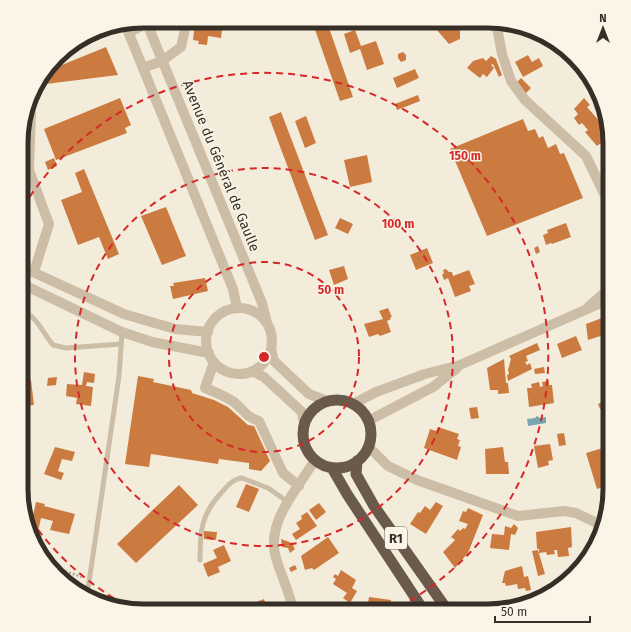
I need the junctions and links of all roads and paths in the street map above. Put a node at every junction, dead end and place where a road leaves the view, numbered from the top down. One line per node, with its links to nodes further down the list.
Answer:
1 (148, 28): 5 (street, Avenue du Général de Gaulle)
2 (185, 28): 5 (street)
3 (127, 29): 6 (street)
4 (497, 29): 8 (street)
5 (162, 61): 6 (street); 17 (street, Avenue du Général de Gaulle)
6 (143, 68): 15 (street)
7 (31, 118): 10 (street)
8 (603, 190)
9 (28, 270): 10 (street)
10 (34, 272): 19 (street)
11 (28, 287): 18 (street)
12 (603, 294): 14 (street)
13 (603, 302): 14 (street)
14 (588, 307): 23 (street)
15 (237, 308): 17 (street); 19 (street)
16 (28, 313): 20 (lane)
17 (267, 323): 21 (street)
18 (122, 332): 20 (lane); 22 (street)
19 (208, 332): 22 (street)
20 (121, 344): 38 (lane)
21 (271, 349): 24 (street); 25 (street)
22 (211, 357): 24 (street); 33 (street)
23 (460, 365): 26 (street); 27 (street)
24 (252, 371): 28 (street)
25 (327, 401): 26 (highway); 28 (highway)
26 (353, 404): 27 (highway)
27 (368, 421): 29 (highway)
28 (304, 424): 30 (highway)
29 (368, 446): 31 (highway); 35 (street)
30 (315, 460): 32 (highway); 33 (street)
31 (357, 461): 32 (highway); 42 (highway, R1)
32 (332, 468): 41 (highway, R1)
33 (299, 486): 34 (street)
34 (288, 502): 36 (lane); 40 (street)
35 (597, 523)
36 (200, 560)
37 (62, 570): 38 (path)
38 (90, 580): 39 (lane)
39 (88, 590)
40 (292, 604)
41 (419, 604)
42 (443, 604)

